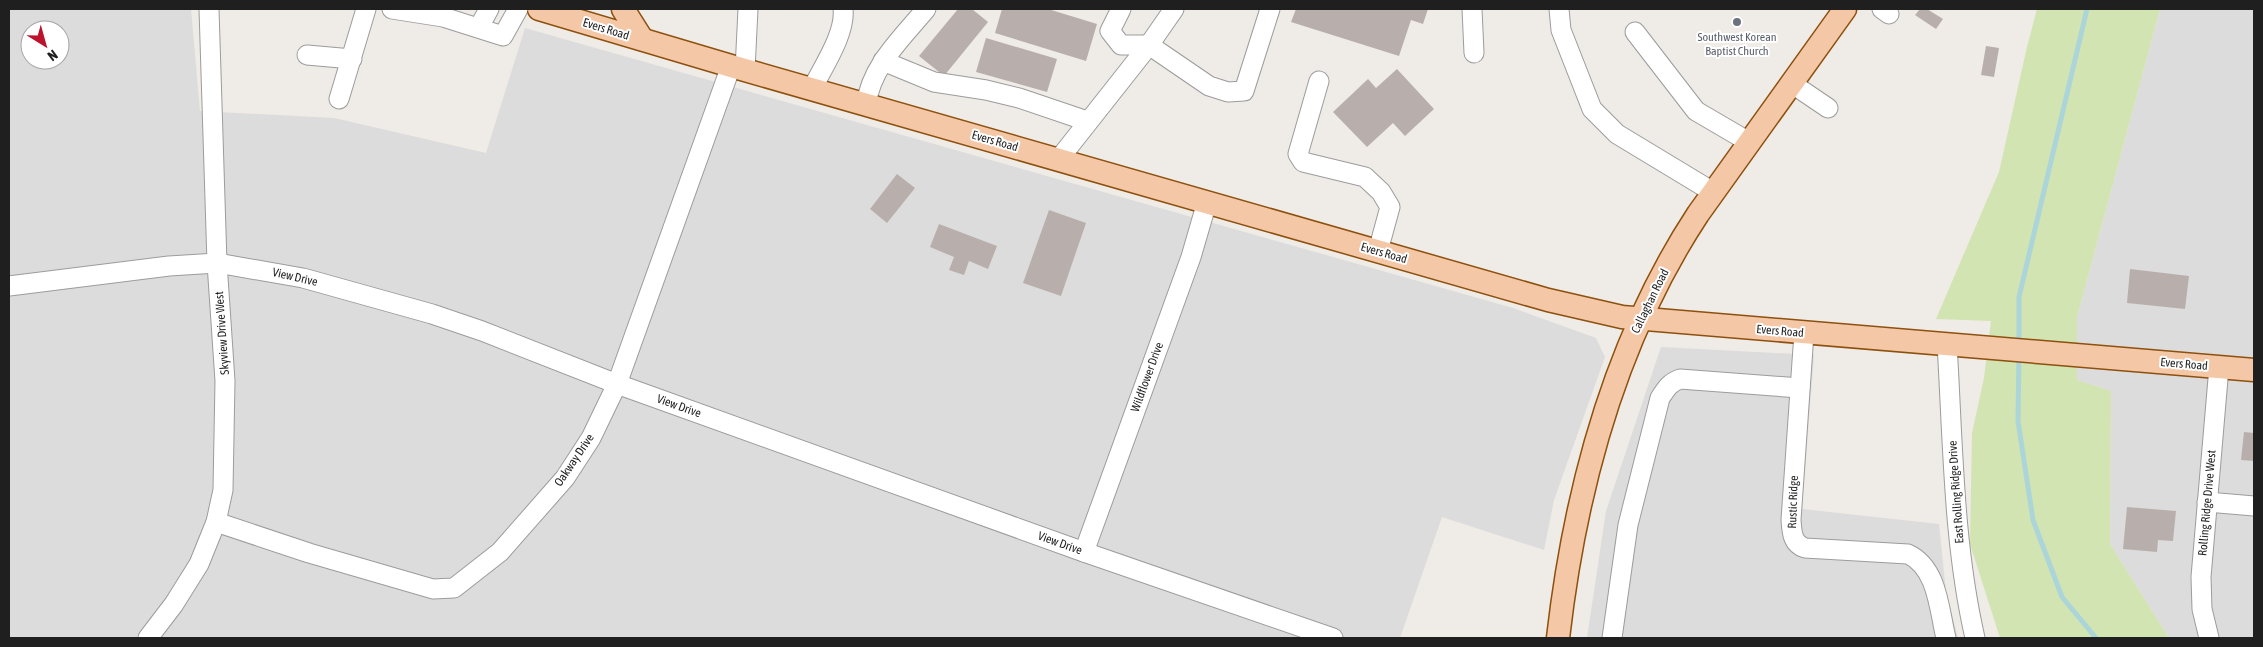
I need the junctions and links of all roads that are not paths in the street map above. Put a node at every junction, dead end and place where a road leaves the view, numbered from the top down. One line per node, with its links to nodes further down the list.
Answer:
1 (210, 9): 38 (street, Skyview Drive West)
2 (366, 9): 23 (street)
3 (392, 9): 16 (street)
4 (518, 9): 17 (street)
5 (539, 9): 19 (main road, Evers Road)
6 (623, 9): 19 (main road)
7 (748, 9): 25 (street, Oakway Drive)
8 (842, 9): 28 (street)
9 (926, 9): 24 (street)
10 (1121, 9): 20 (street)
11 (1174, 9): 20 (street)
12 (1270, 9): 20 (street)
13 (1472, 9): 21 (street)
14 (1562, 9): 35 (street)
15 (1845, 9): 27 (main road, Callaghan Road)
16 (447, 13): 17 (street)
17 (481, 15)
18 (1635, 32): 33 (street)
19 (642, 40): 25 (main road, Evers Road)
20 (1149, 45): 32 (street)
21 (1474, 53)
22 (307, 55): 23 (street)
23 (352, 59): 29 (street)
24 (883, 61): 30 (street); 32 (street)
25 (738, 68): 28 (main road, Evers Road); 45 (street, Oakway Drive)
26 (1319, 81): 37 (street)
27 (1791, 84): 31 (street); 33 (main road, Callaghan Road)
28 (812, 89): 30 (main road, Evers Road)
29 (339, 99)
30 (866, 105): 34 (main road, Evers Road)
31 (1828, 108)
32 (1087, 120): 34 (street)
33 (1749, 142): 35 (main road, Callaghan Road)
34 (1059, 159): 36 (main road, Evers Road)
35 (1713, 192): 40 (main road, Callaghan Road)
36 (1207, 202): 37 (main road, Evers Road); 50 (street, Wildflower Drive)
37 (1378, 251): 40 (main road, Evers Road)
38 (217, 263): 39 (street, View Drive); 45 (street, View Drive); 49 (street, Skyview Drive West)
39 (9, 286)
40 (1640, 318): 41 (main road, Evers Road); 53 (main road, Callaghan Road)
41 (1804, 333): 42 (main road, Evers Road); 46 (street, Rustic Ridge)
42 (1947, 344): 43 (main road, Evers Road); 56 (street, East Rolling Ridge Drive)
43 (2219, 366): 44 (main road, Evers Road); 47 (street, Rolling Ridge Drive West)
44 (2254, 370)
45 (617, 384): 49 (street, Oakway Drive); 50 (street, View Drive)
46 (1800, 388): 54 (street); 55 (street, Rustic Ridge)
47 (2207, 502): 48 (street); 57 (street, Rolling Ridge Drive West)
48 (2254, 506)
49 (216, 522): 51 (street, Skyview Drive West)
50 (1084, 552): 52 (street, View Drive)
51 (148, 638)
52 (1333, 638)
53 (1558, 638)
54 (1612, 638)
55 (1946, 638)
56 (1975, 638)
57 (2209, 638)

